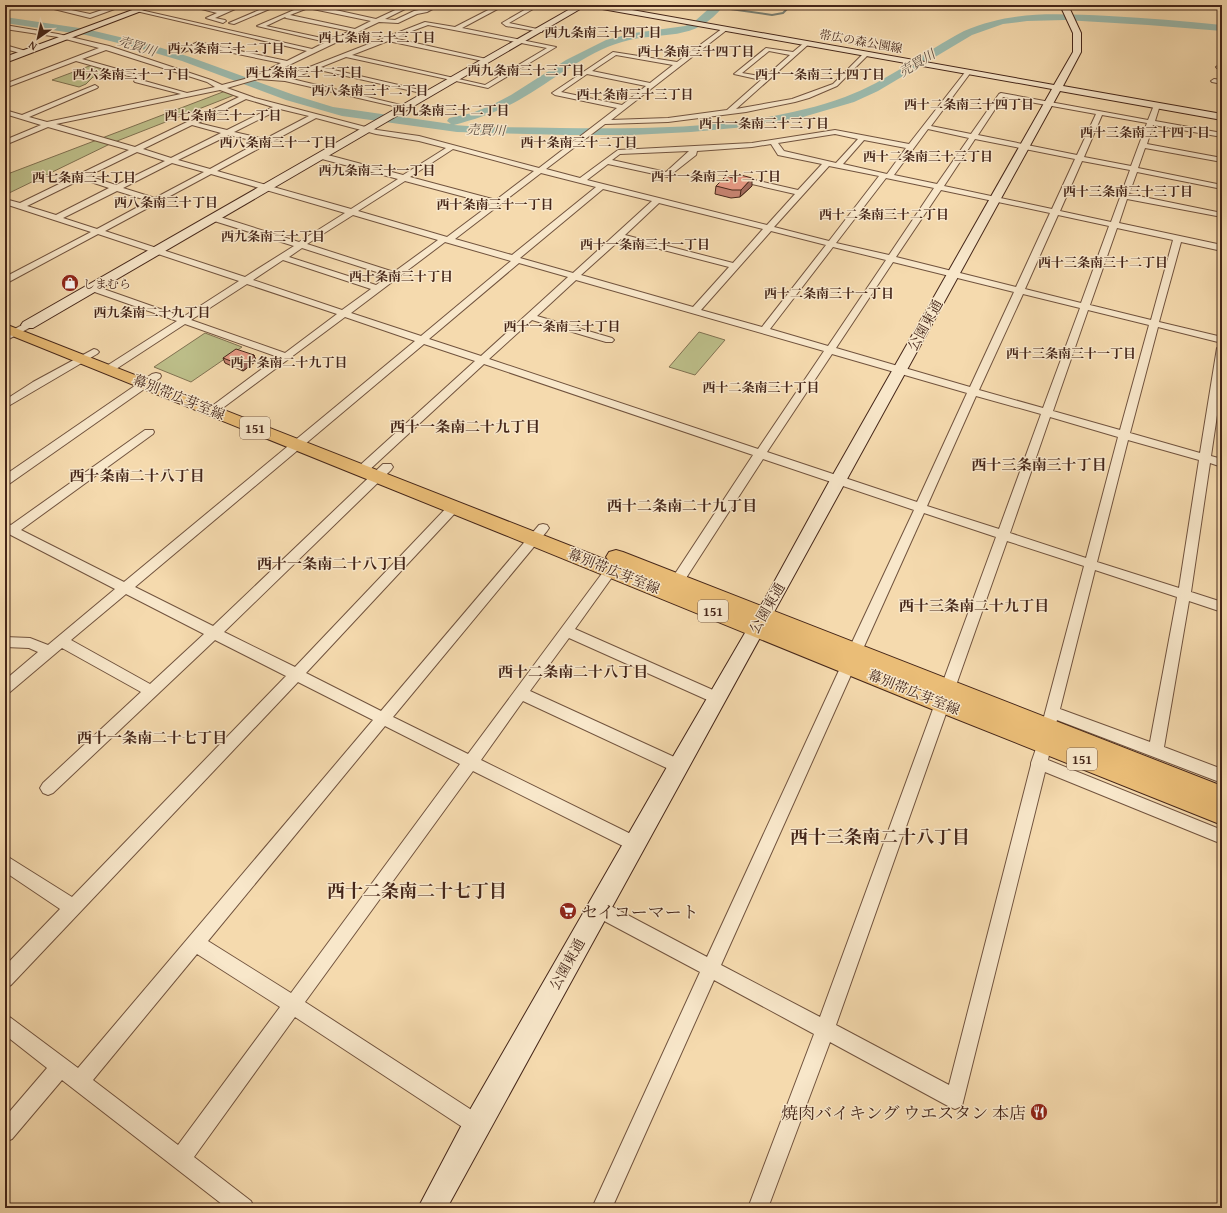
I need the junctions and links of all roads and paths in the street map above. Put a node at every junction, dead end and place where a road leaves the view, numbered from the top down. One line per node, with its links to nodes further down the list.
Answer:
1 (41, 5): 15 (street)
2 (109, 5): 15 (street)
3 (153, 5): 16 (street)
4 (189, 5): 17 (street)
5 (240, 5): 17 (street)
6 (276, 5): 21 (street)
7 (299, 5): 14 (street)
8 (410, 5): 20 (street)
9 (437, 5): 20 (street)
10 (502, 5): 24 (street)
11 (537, 5): 27 (street)
12 (583, 5): 27 (street)
13 (591, 5): 25 (street, 帯広の森公園線)
14 (308, 6): 19 (street); 20 (street)
15 (117, 7): 16 (street)
16 (137, 11): 28 (street); 35 (street)
17 (222, 12): 21 (street)
18 (1068, 14): 59 (street, 公園東通)
19 (286, 16): 26 (street); 31 (street)
20 (378, 20): 26 (street)
21 (232, 23): 22 (street)
22 (247, 26)
23 (5, 27): 28 (street)
24 (455, 29): 29 (street); 30 (street)
25 (725, 29): 32 (street, 帯広の森公園線); 45 (street)
26 (356, 30): 31 (street)
27 (540, 31): 30 (street)
28 (65, 37): 34 (street); 36 (street)
29 (388, 39): 40 (street); 43 (street)
30 (521, 41): 43 (street); 52 (street)
31 (332, 42): 35 (street)
32 (807, 43): 38 (street); 39 (street, 帯広の森公園線)
33 (5, 47): 36 (street)
34 (106, 47): 41 (street); 58 (street)
35 (313, 51): 44 (street)
36 (24, 52): 42 (street)
37 (179, 52): 44 (street)
38 (794, 54): 51 (street); 51 (street)
39 (866, 54): 48 (street, 帯広の森公園線); 69 (street)
40 (345, 55): 46 (street); 52 (street)
41 (76, 59): 56 (street); 60 (street)
42 (5, 60)
43 (488, 60): 52 (street)
44 (288, 63): 49 (street)
45 (677, 64): 47 (street); 55 (street)
46 (313, 67): 50 (street); 61 (street)
47 (586, 72): 55 (street); 66 (street)
48 (968, 72): 59 (street, 帯広の森公園線); 78 (street)
49 (256, 77): 50 (street); 58 (street)
50 (285, 78): 67 (street)
51 (766, 79): 69 (street)
52 (453, 80): 61 (street)
53 (1214, 81): 54 (street)
54 (1222, 82)
55 (650, 85): 66 (street)
56 (5, 86)
57 (95, 86): 72 (street)
58 (222, 87): 60 (street); 62 (street)
59 (1057, 88): 63 (street, 公園東通); 64 (street, 帯広の森公園線)
60 (188, 94): 77 (street)
61 (430, 94): 67 (street)
62 (245, 97): 65 (street); 75 (street)
63 (1049, 103): 70 (street); 83 (street); 90 (street, 公園東通)
64 (1157, 105): 73 (street, 帯広の森公園線); 74 (street)
65 (278, 107): 71 (street); 80 (street)
66 (623, 107): 76 (street)
67 (404, 109): 79 (street)
68 (5, 112): 72 (street)
69 (729, 112): 76 (street)
70 (1100, 113): 74 (street); 94 (street)
71 (314, 116): 79 (street); 84 (street)
72 (22, 117): 77 (street)
73 (1222, 117)
74 (1152, 122): 81 (street); 87 (street)
75 (191, 123): 80 (street); 92 (street)
76 (603, 123): 101 (street)
77 (48, 124): 86 (street); 92 (street)
78 (927, 127): 83 (street); 89 (street)
79 (370, 128): 88 (street); 93 (street)
80 (227, 132): 84 (street); 95 (street)
81 (1222, 135)
82 (863, 137): 85 (street); 89 (street); 99 (street)
83 (973, 137): 90 (street); 110 (street)
84 (267, 142): 102 (street)
85 (773, 142): 91 (street); 98 (street)
86 (5, 143)
87 (1143, 145): 96 (street); 100 (street)
88 (452, 147): 101 (street); 105 (street)
89 (912, 147): 103 (street)
90 (1024, 147): 94 (street); 115 (street, 公園東通)
91 (693, 149): 97 (street); 97 (street)
92 (136, 150): 95 (street); 104 (street)
93 (321, 156): 105 (street); 108 (street)
94 (1080, 158): 100 (street); 122 (street)
95 (172, 160): 102 (street); 112 (street)
96 (1222, 160)
97 (606, 162): 107 (street)
98 (827, 163): 99 (street); 113 (street)
99 (838, 165): 103 (street)
100 (1134, 169): 111 (street); 114 (street)
101 (540, 171): 107 (street); 119 (street)
102 (211, 172): 108 (street); 116 (street)
103 (886, 175): 110 (street); 132 (street)
104 (80, 176): 112 (street); 120 (street)
105 (404, 179): 119 (street); 121 (street)
106 (746, 180): 113 (street)
107 (581, 182): 109 (street)
108 (267, 187): 121 (street); 125 (street)
109 (602, 187): 117 (street); 137 (street)
110 (939, 187): 115 (street); 138 (street)
111 (1222, 187)
112 (116, 188): 116 (street); 124 (street)
113 (800, 193): 127 (street)
114 (1125, 196): 123 (street); 126 (street)
115 (995, 199): 122 (street); 140 (street, 公園東通)
116 (156, 200): 128 (street)
117 (658, 200): 127 (street); 129 (street)
118 (5, 201): 120 (street)
119 (497, 203): 131 (street)
120 (20, 206): 124 (street)
121 (352, 212): 131 (street); 133 (street)
122 (1054, 212): 126 (street); 147 (street)
123 (1222, 215)
124 (56, 218): 128 (street)
125 (214, 218): 133 (street); 135 (street)
126 (1114, 225): 130 (street); 148 (street)
127 (769, 228): 132 (street); 139 (street)
128 (97, 232): 135 (street); 144 (street)
129 (620, 236): 139 (street); 142 (street)
130 (1177, 239): 134 (street); 154 (street)
131 (446, 240): 137 (street); 141 (street)
132 (830, 244): 138 (street); 156 (street)
133 (299, 245): 136 (street); 141 (street)
134 (1222, 248)
135 (156, 251): 143 (street); 145 (street)
136 (281, 257): 143 (street); 146 (street)
137 (516, 259): 142 (street); 157 (street)
138 (891, 259): 140 (street); 161 (street)
139 (735, 266): 149 (street)
140 (953, 273): 147 (street); 166 (street, 公園東通)
141 (396, 274): 146 (street)
142 (576, 276): 149 (street); 152 (street)
143 (245, 280): 150 (street); 153 (street)
144 (5, 281)
145 (92, 288): 153 (street); 155 (street)
146 (377, 288): 150 (street)
147 (1020, 290): 148 (street); 168 (street)
148 (1086, 307): 154 (street); 171 (street)
149 (695, 311): 156 (street)
150 (343, 313): 157 (street); 163 (street)
151 (5, 316): 155 (main road, 幕別帯広芽室線 / 151)
152 (532, 317): 158 (street); 164 (street)
153 (184, 321): 163 (street); 165 (street)
154 (1154, 324): 159 (street); 173 (street)
155 (13, 331): 162 (main road, 幕別帯広芽室線 / 151)
156 (764, 331): 161 (street)
157 (422, 339): 164 (street); 174 (street)
158 (609, 340)
159 (1222, 340)
160 (1222, 348): 176 (street)
161 (831, 350): 166 (street); 175 (street)
162 (88, 355): 165 (main road, 幕別帯広芽室線 / 151); 169 (street)
163 (285, 356): 170 (street)
164 (483, 361): 175 (street); 178 (street)
165 (115, 366): 167 (main road, 幕別帯広芽室線 / 151)
166 (900, 370): 168 (street); 179 (street, 公園東通)
167 (151, 380): 170 (main road, 幕別帯広芽室線 / 151); 180 (street)
168 (973, 391): 171 (street); 182 (street)
169 (5, 405)
170 (218, 407): 174 (main road, 幕別帯広芽室線 / 151)
171 (1048, 412): 173 (street); 185 (street)
172 (149, 432): 183 (street)
173 (1124, 435): 176 (street); 186 (street)
174 (302, 440): 178 (main road, 幕別帯広芽室線 / 151); 188 (street)
175 (760, 454): 179 (street); 189 (street)
176 (1206, 458): 177 (street); 190 (street)
177 (1222, 463)
178 (375, 469): 181 (main road, 幕別帯広芽室線 / 151); 184 (main road, 幕別帯広芽室線 / 151); 194 (street)
179 (838, 480): 182 (street); 192 (street, 公園東通)
180 (5, 481)
181 (454, 507): 184 (main road, 幕別帯広芽室線 / 151); 199 (street)
182 (920, 507): 185 (street); 198 (street)
183 (9, 528): 188 (street)
184 (538, 534): 187 (main road, 幕別帯広芽室線 / 151); 205 (street)
185 (1004, 534): 186 (street); 203 (street)
186 (1092, 563): 190 (street); 206 (street)
187 (616, 564): 189 (main road, 幕別帯広芽室線 / 151); 193 (street)
188 (126, 587): 194 (street); 195 (street)
189 (673, 587): 192 (main road, 幕別帯広芽室線 / 151)
190 (1184, 594): 191 (street); 207 (street)
191 (1222, 607)
192 (760, 622): 198 (main road, 幕別帯広芽室線 / 151); 204 (street, 公園東通)
193 (566, 631): 202 (street); 204 (street)
194 (214, 633): 199 (street); 201 (street)
195 (61, 641): 197 (street); 201 (street)
196 (5, 642): 197 (street)
197 (49, 651): 200 (street)
198 (852, 659): 203 (main road, 幕別帯広芽室線 / 151); 220 (street)
199 (298, 675): 205 (street); 217 (street)
200 (5, 688)
201 (151, 691): 211 (street)
202 (521, 693): 208 (street); 209 (street)
203 (945, 696): 206 (main road, 幕別帯広芽室線 / 151); 224 (street)
204 (717, 698): 209 (street, 公園東通)
205 (384, 719): 208 (street); 219 (street)
206 (1046, 737): 207 (street); 212 (main road, 幕別帯広芽室線 / 151); 213 (main road, 幕別帯広芽室線 / 151); 214 (street); 224 (street)
207 (1156, 751): 210 (street)
208 (470, 762): 215 (street); 222 (street)
209 (678, 766): 215 (street, 公園東通)
210 (1222, 776)
211 (48, 788)
212 (1222, 797)
213 (1222, 814)
214 (1222, 837)
215 (635, 844): 218 (street, 公園東通)
216 (5, 863): 217 (street)
217 (73, 908): 221 (street)
218 (599, 909): 220 (street); 227 (street, 公園東通)
219 (196, 943): 222 (street); 226 (street)
220 (710, 969): 224 (street); 232 (street)
221 (5, 979)
222 (292, 1004): 227 (street); 229 (street)
223 (5, 1024): 225 (street)
224 (826, 1030): 233 (street)
225 (61, 1067): 226 (street); 228 (street)
226 (80, 1080): 229 (street)
227 (477, 1125): 231 (street, 公園東通)
228 (5, 1132)
229 (180, 1159): 230 (street)
230 (244, 1208)
231 (432, 1208)
232 (602, 1208)
233 (758, 1208)

